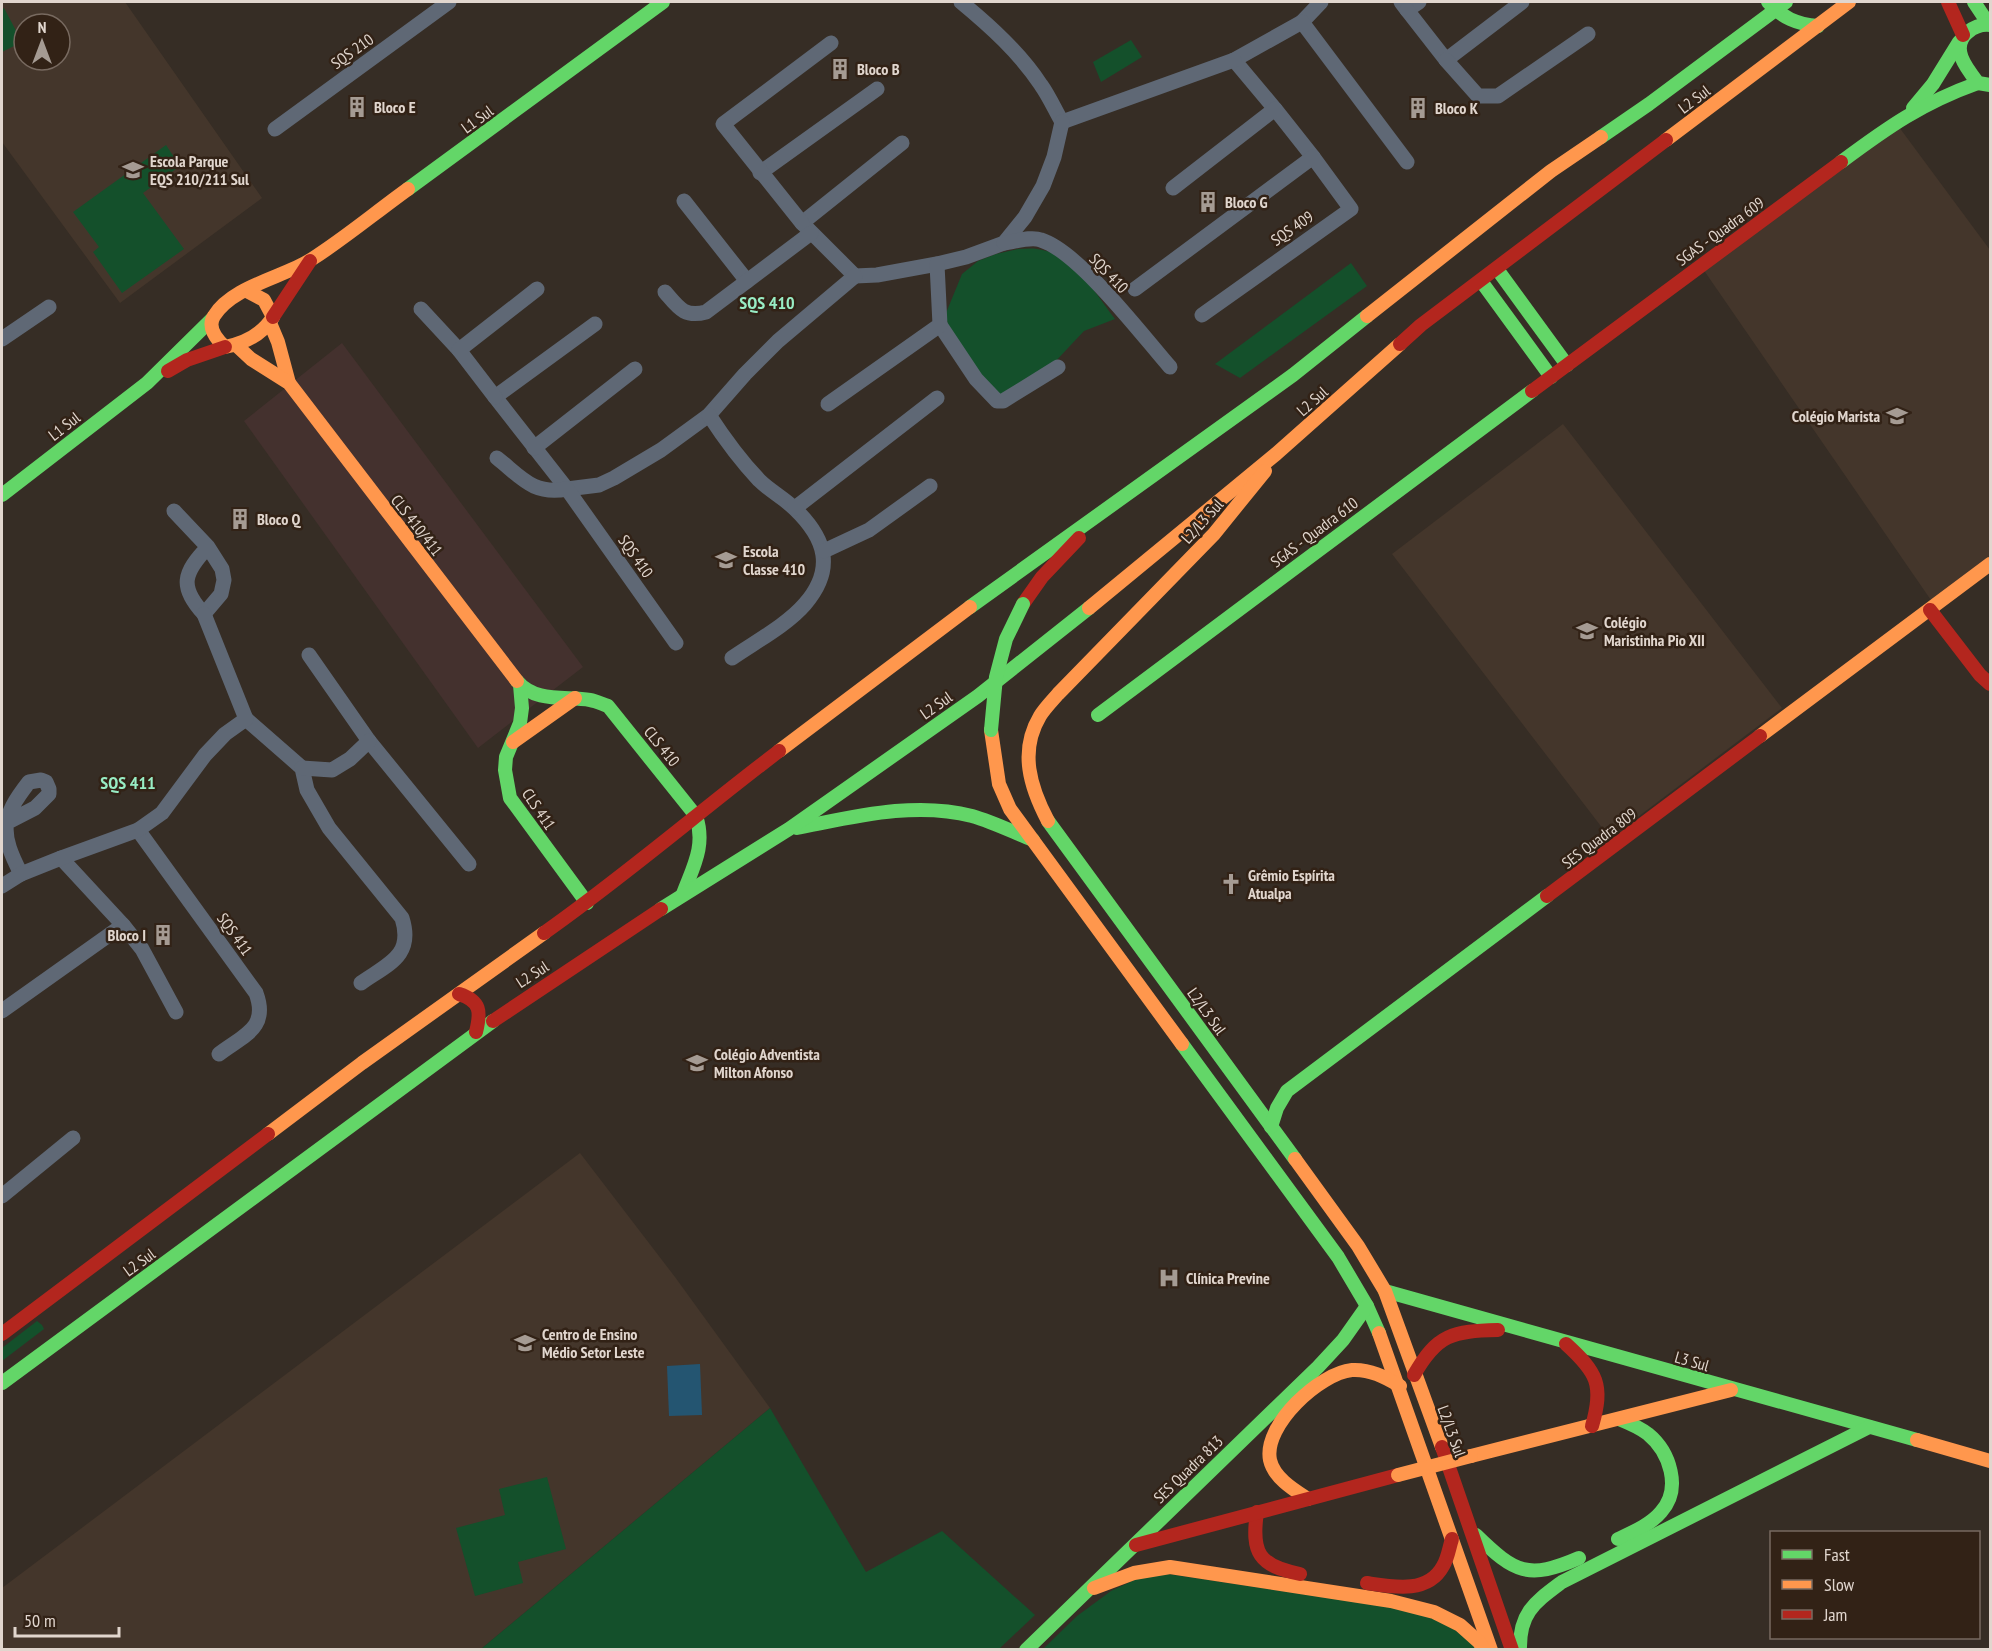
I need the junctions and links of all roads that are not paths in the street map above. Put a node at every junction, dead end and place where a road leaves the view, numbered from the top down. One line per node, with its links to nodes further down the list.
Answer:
1 (449, 2): 24 (street, SQS 210)
2 (663, 2): 33 (main road, L1 Sul)
3 (961, 2): 23 (street)
4 (1322, 2): 11 (street)
5 (1522, 2): 18 (street)
6 (1849, 2): 13 (main road, L2 Sul)
7 (1948, 2): 15 (main road)
8 (1974, 2): 12 (main road)
9 (1409, 4): 18 (street)
10 (1777, 4): 13 (main road); 72 (main road, L2 Sul)
11 (1302, 22): 17 (street); 27 (street)
12 (1989, 24): 15 (main road)
13 (1818, 26): 35 (main road, L2 Sul)
14 (1588, 34): 18 (street)
15 (1961, 39): 19 (main road); 22 (main road, SGAS - Quadra 609)
16 (831, 43): 28 (street)
17 (1234, 60): 21 (street, SQS 409); 23 (street)
18 (1446, 60)
19 (1984, 84): 22 (main road, SGAS - Quadra 609)
20 (877, 89): 28 (street)
21 (1275, 109): 26 (street, SQS 409); 29 (street)
22 (1910, 112): 55 (main road, SGAS - Quadra 609)
23 (1062, 122): 32 (street)
24 (275, 129)
25 (902, 142): 31 (street)
26 (1313, 157): 40 (street); 46 (street, SQS 409)
27 (1407, 162)
28 (760, 173): 31 (street)
29 (1173, 188)
30 (684, 201): 38 (street)
31 (806, 228): 36 (street); 38 (street)
32 (1004, 243): 34 (street, SQS 410); 57 (street, SQS 410)
33 (310, 261): 37 (main road, L1 Sul); 48 (main road, L1 Sul)
34 (937, 264): 36 (street, SQS 410); 50 (street)
35 (1497, 269): 39 (main road, L2 Sul); 55 (main road)
36 (855, 276): 65 (street)
37 (266, 280): 42 (main road, L1 Sul); 54 (main road)
38 (747, 282): 43 (street)
39 (1481, 282): 59 (main road); 67 (main road, L2 Sul)
40 (1135, 289)
41 (537, 290): 53 (street)
42 (247, 291): 47 (main road); 48 (main road)
43 (665, 292)
44 (49, 307): 51 (street)
45 (421, 309): 53 (street, SQS 410)
46 (1202, 315)
47 (212, 319): 52 (main road); 54 (main road, L1 Sul)
48 (271, 320): 52 (main road); 61 (main road, CLS 410/411)
49 (595, 324): 62 (street)
50 (940, 325): 56 (street); 64 (street)
51 (2, 339)
52 (230, 346): 60 (main road, L1 Sul); 61 (main road, CLS 410/411)
53 (459, 350): 62 (street, SQS 410)
54 (172, 358): 60 (main road, L1 Sul)
55 (1567, 365): 59 (main road, SGAS - Quadra 609)
56 (1058, 367)
57 (1170, 367)
58 (635, 369): 66 (street)
59 (1551, 377): 86 (main road, SGAS - Quadra 610)
60 (147, 383): 71 (main road, L1 Sul)
61 (289, 383): 84 (main road, CLS 410/411)
62 (495, 397): 66 (street, SQS 410)
63 (937, 398): 73 (street)
64 (828, 404)
65 (709, 415): 70 (street); 73 (street)
66 (534, 448): 70 (street, SQS 410)
67 (1276, 454): 94 (main road, L2 Sul); 112 (main road, L2/L3 Sul)
68 (497, 458): 70 (street)
69 (930, 486): 76 (street)
70 (567, 489): 80 (street, SQS 410)
71 (2, 495)
72 (1114, 504): 91 (main road, L2 Sul); 95 (main road, L2/L3 Sul, bridge)
73 (795, 508): 76 (street)
74 (174, 511): 75 (street)
75 (208, 548): 79 (street); 79 (street)
76 (824, 551): 82 (street)
77 (1990, 564): 78 (main road, SES Quadra 809)
78 (1930, 610): 83 (main road); 111 (main road, SES Quadra 809)
79 (204, 614): 87 (street)
80 (676, 643)
81 (309, 655): 88 (street)
82 (732, 658)
83 (1990, 684)
84 (519, 685): 85 (main road, CLS 410); 89 (main road, CLS 411)
85 (575, 698): 89 (main road); 91 (main road, CLS 410)
86 (1098, 716)
87 (246, 719): 90 (street); 93 (street)
88 (369, 741): 90 (street); 97 (street)
89 (513, 742): 101 (main road, CLS 411)
90 (302, 768): 104 (street)
91 (696, 816): 100 (main road); 101 (main road, L2 Sul)
92 (4, 824): 98 (street)
93 (138, 830): 96 (street); 110 (street, SQS 411)
94 (789, 830): 95 (main road); 100 (main road, L2 Sul)
95 (1033, 840): 117 (main road, L2/L3 Sul)
96 (61, 858): 98 (street); 102 (street)
97 (469, 864)
98 (21, 874): 99 (street)
99 (2, 886)
100 (683, 894): 106 (main road, L2 Sul)
101 (587, 903): 103 (main road, L2 Sul)
102 (123, 924): 107 (street); 108 (street)
103 (496, 969): 105 (main road, L2 Sul); 106 (main road)
104 (361, 984)
105 (459, 994): 109 (main road); 119 (main road, L2 Sul)
106 (521, 1001): 109 (main road, L2 Sul)
107 (2, 1011)
108 (176, 1012)
109 (476, 1032): 120 (main road, L2 Sul)
110 (219, 1054)
111 (1287, 1091): 112 (main road); 113 (main road, SES Quadra 809)
112 (1248, 1094): 113 (main road, L2/L3 Sul)
113 (1271, 1127): 116 (main road, L2/L3 Sul)
114 (73, 1138): 115 (street)
115 (2, 1196)
116 (1385, 1291): 121 (main road, L3 Sul); 125 (main road, L2/L3 Sul)
117 (1367, 1306): 127 (main road, L2/L3 Sul); 137 (main road, SES Quadra 813)
118 (75, 1315): 120 (main road)
119 (22, 1319): 122 (main road, L2 Sul); 124 (main road)
120 (91, 1319): 124 (main road, L2 Sul)
121 (1525, 1330): 123 (main road, L3 Sul); 125 (main road)
122 (2, 1334)
123 (1563, 1342): 128 (main road, L3 Sul); 130 (main road)
124 (49, 1347): 126 (main road, L2 Sul)
125 (1414, 1375): 135 (main road, L2/L3 Sul)
126 (2, 1383)
127 (1400, 1386): 133 (main road); 136 (main road, L2/L3 Sul)
128 (1731, 1390): 129 (main road); 131 (main road, L3 Sul)
129 (1618, 1419): 130 (main road); 135 (main road)
130 (1592, 1426): 133 (main road, bridge)
131 (1869, 1427): 132 (main road, L3 Sul); 143 (main road)
132 (1990, 1461)
133 (1308, 1498): 134 (main road)
134 (1257, 1512): 136 (main road); 137 (main road)
135 (1472, 1531): 142 (main road, L2/L3 Sul)
136 (1452, 1539): 141 (main road, L2/L3 Sul)
137 (1132, 1546): 138 (main road, SES Quadra 813)
138 (1088, 1590): 139 (main road, SES Quadra 813); 140 (main road)
139 (1026, 1650)
140 (1484, 1650)
141 (1491, 1650)
142 (1512, 1650)
143 (1520, 1650)

